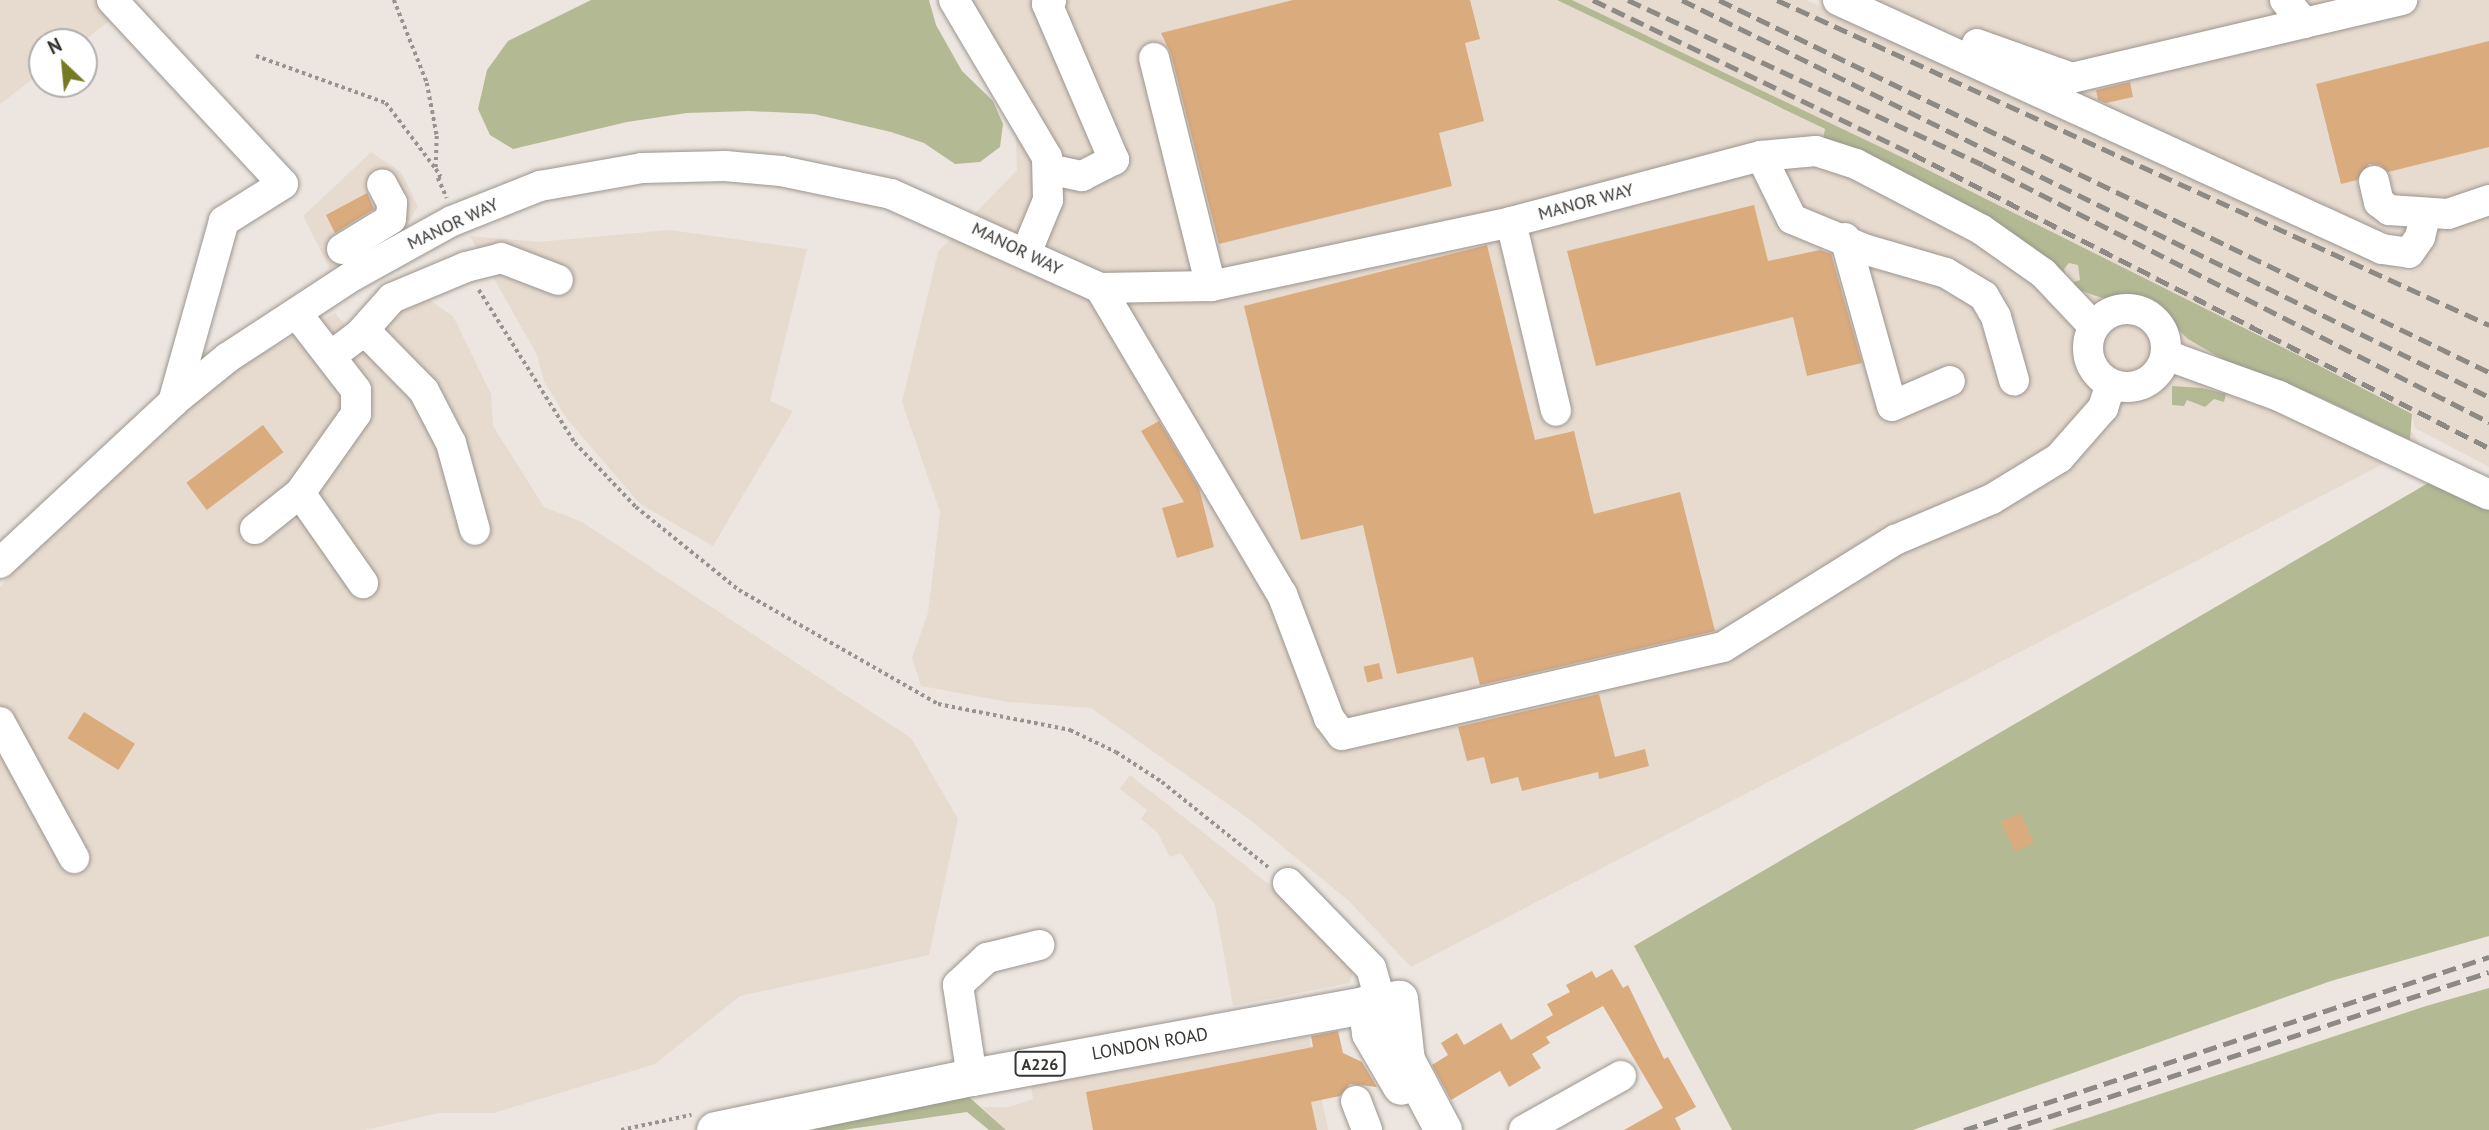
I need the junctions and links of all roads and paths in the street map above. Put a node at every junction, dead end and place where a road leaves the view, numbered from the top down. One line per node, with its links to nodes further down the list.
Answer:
1 (112, 0): 38 (street)
2 (394, 0): 13 (path)
3 (954, 0): 14 (street)
4 (1051, 0): 14 (street)
5 (1838, 0): 18 (street)
6 (2285, 0): 9 (street)
7 (2402, 0): 9 (street)
8 (1895, 14): 9 (street)
9 (2304, 23)
10 (256, 56): 13 (path)
11 (1154, 58): 27 (street)
12 (1762, 156): 21 (street, MANOR WAY); 22 (street); 31 (street, MANOR WAY)
13 (436, 169): 20 (path)
14 (1048, 169): 25 (street)
15 (2374, 181): 18 (street)
16 (382, 184): 19 (street)
17 (2489, 201): 18 (street)
18 (2426, 213)
19 (393, 215): 23 (street); 24 (street)
20 (452, 221): 23 (street, MANOR WAY); 25 (street, MANOR WAY)
21 (1511, 222): 27 (street, MANOR WAY); 39 (street)
22 (1844, 238): 35 (street); 36 (street)
23 (411, 243): 30 (street, MANOR WAY)
24 (342, 248)
25 (1026, 253): 28 (street, MANOR WAY)
26 (558, 280): 32 (street)
27 (1211, 286): 28 (street, MANOR WAY)
28 (1100, 289): 37 (street)
29 (481, 293): 48 (path)
30 (298, 315): 33 (street); 38 (street, MANOR WAY)
31 (2094, 327): 34 (street); 37 (street)
32 (360, 334): 33 (street); 43 (street)
33 (331, 356): 40 (street)
34 (2165, 359): 37 (street); 41 (street)
35 (2014, 380)
36 (1950, 381)
37 (2111, 384)
38 (173, 402): 44 (street, MANOR WAY)
39 (1556, 411)
40 (300, 493): 42 (street); 45 (street)
41 (2489, 495)
42 (255, 529)
43 (475, 530)
44 (0, 563)
45 (363, 583)
46 (0, 722): 47 (street)
47 (74, 858)
48 (1288, 883): 50 (street)
49 (1038, 945): 52 (street)
50 (1373, 1003): 52 (main road, LONDON ROAD / A226); 56 (main road); 57 (main road)
51 (1621, 1076): 58 (street)
52 (972, 1077): 54 (main road, LONDON ROAD / A226)
53 (1356, 1101): 55 (street)
54 (715, 1130)
55 (1367, 1130)
56 (1433, 1130)
57 (1443, 1130)
58 (1524, 1130)

